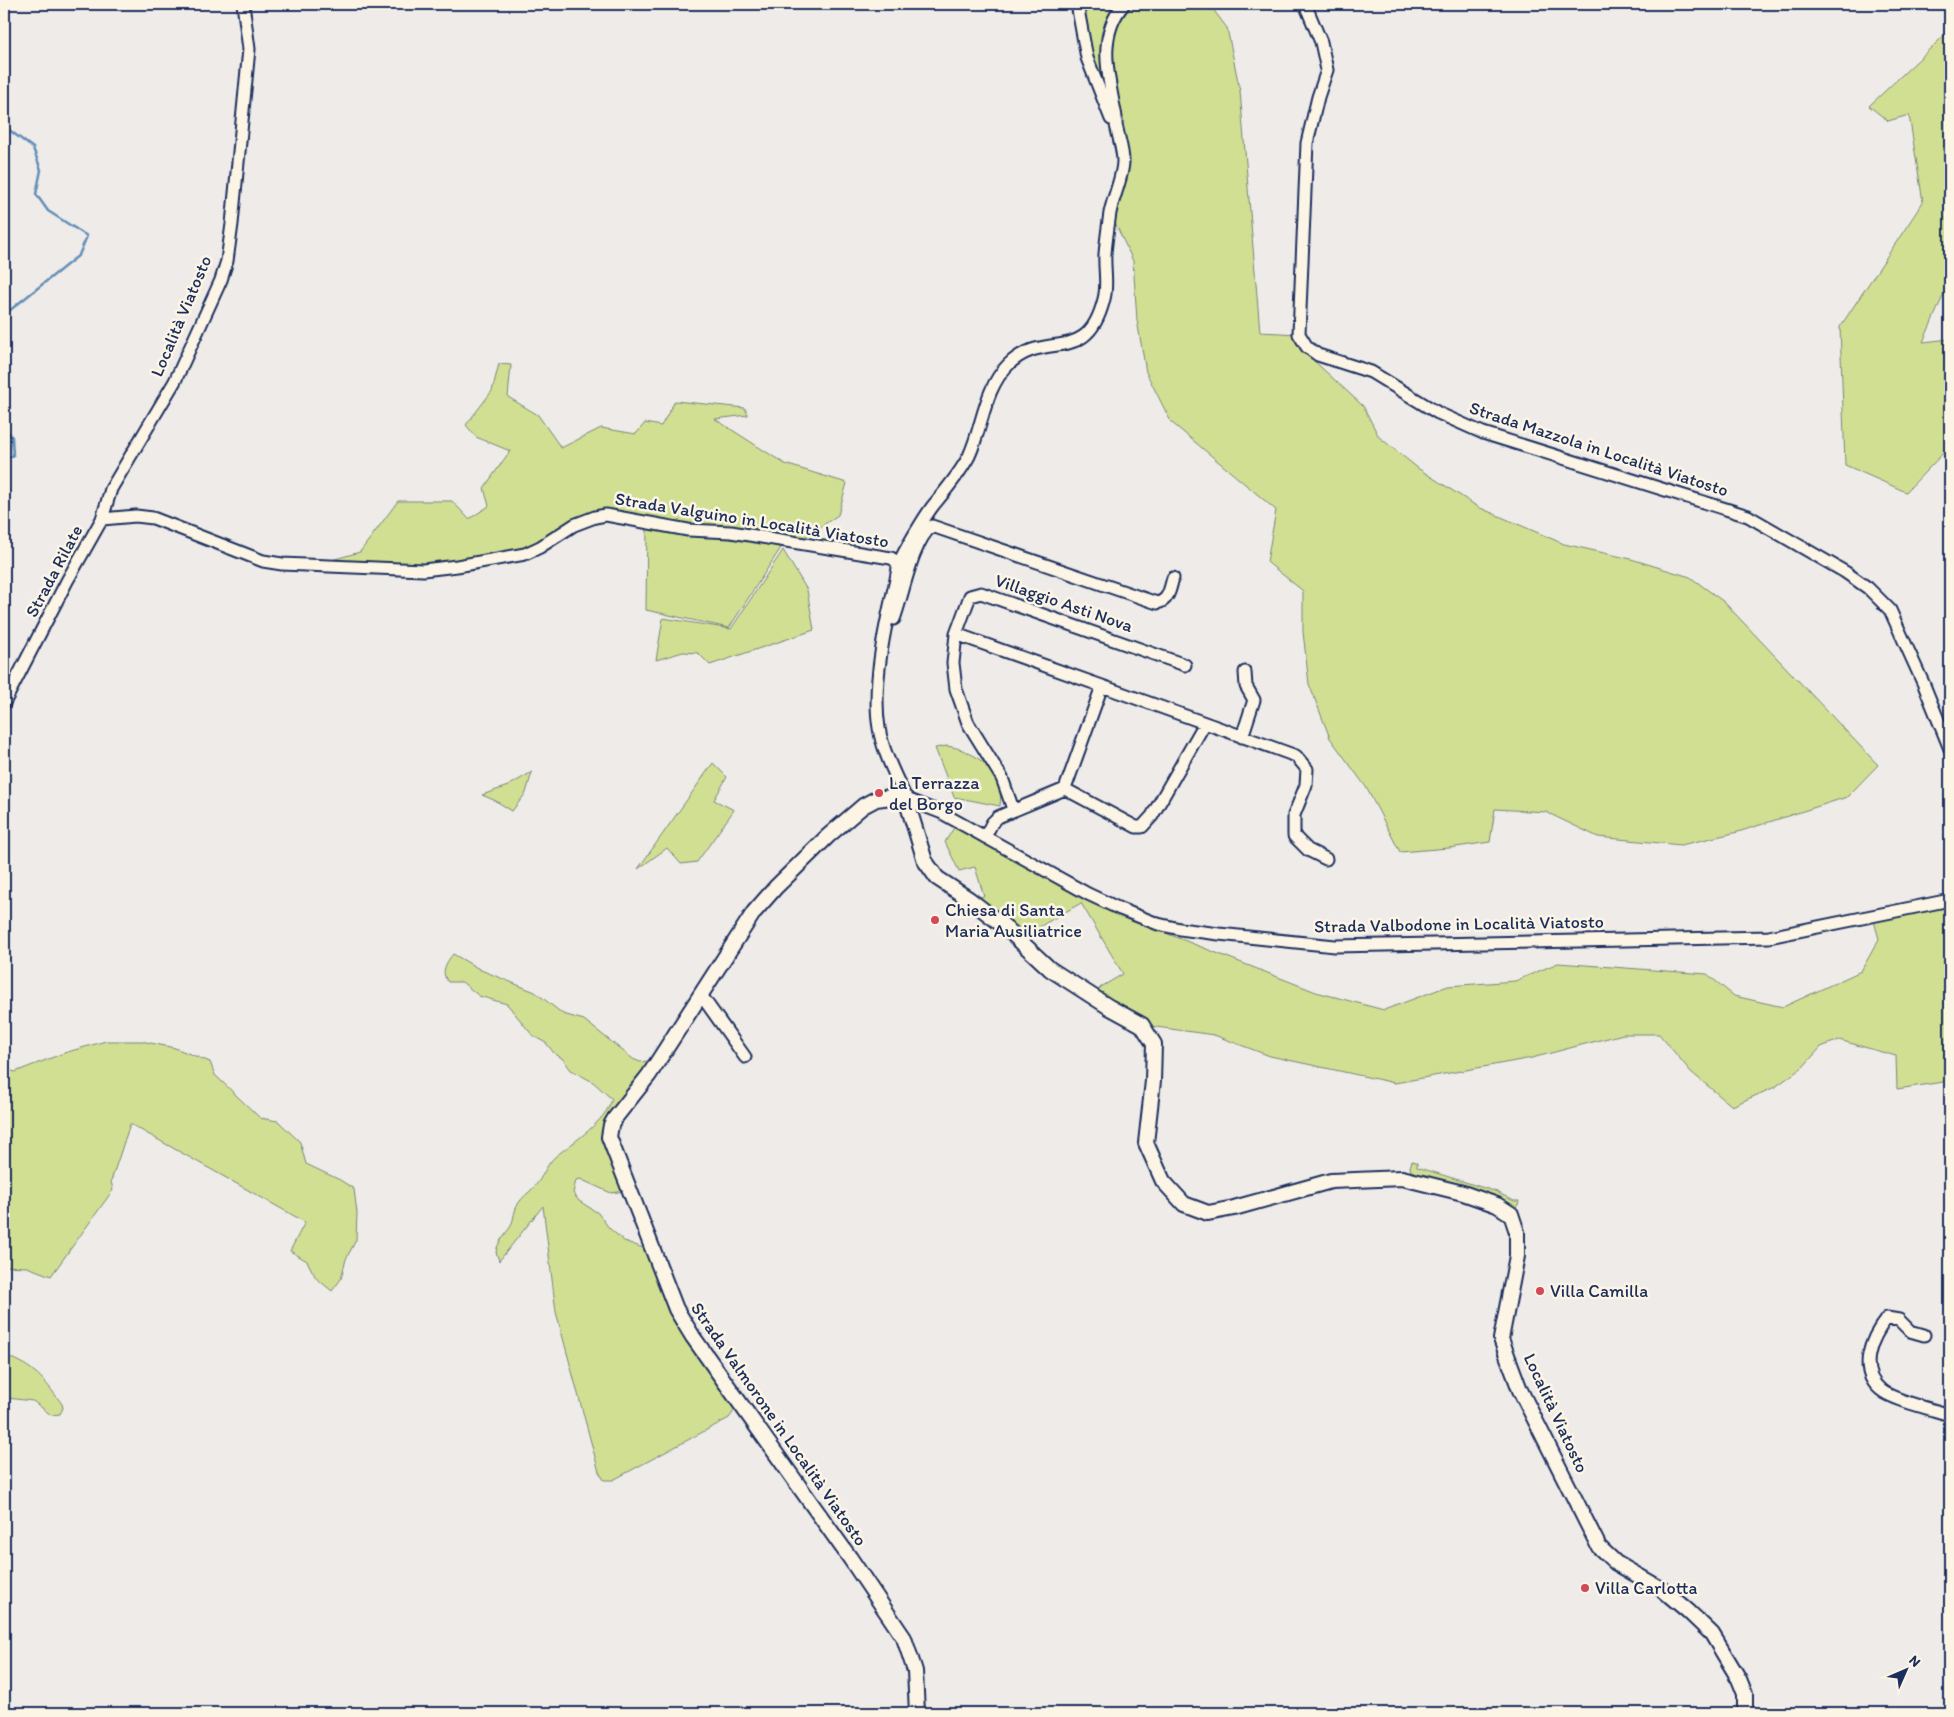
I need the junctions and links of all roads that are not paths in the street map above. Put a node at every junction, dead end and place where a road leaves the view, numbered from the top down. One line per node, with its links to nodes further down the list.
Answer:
1 (242, 4): 6 (street, Località Viatosto)
2 (1077, 4): 5 (street)
3 (1124, 4): 5 (street)
4 (1305, 4): 18 (street, Strada Mazzola in Località Viatosto)
5 (1116, 127): 8 (street)
6 (106, 507): 7 (street, Strada Rilate)
7 (102, 520): 8 (street, Strada Valguino in Località Viatosto); 15 (street, Strada Rilate)
8 (899, 570): 10 (street)
9 (1173, 578): 10 (street)
10 (886, 628): 20 (street)
11 (956, 634): 12 (street, Villaggio Asti Nova); 14 (street); 21 (street, Villaggio Asti Nova)
12 (1185, 665)
13 (1245, 672): 17 (street)
14 (1102, 686): 16 (street); 19 (street)
15 (4, 703)
16 (1205, 723): 17 (street); 19 (street)
17 (1242, 737): 23 (street)
18 (1950, 749)
19 (1065, 789): 21 (street)
20 (906, 799): 22 (street, Strada Valbodone in Località Viatosto); 25 (street, Strada Valmorone in Località Viatosto); 30 (street, Località Viatosto)
21 (1013, 809): 22 (street)
22 (985, 837): 24 (street, Strada Valbodone in Località Viatosto)
23 (1326, 860)
24 (1950, 900)
25 (701, 995): 26 (street); 29 (street, Strada Valmorone in Località Viatosto)
26 (745, 1057)
27 (1924, 1335): 28 (street)
28 (1950, 1415)
29 (917, 1713)
30 (1745, 1713)

